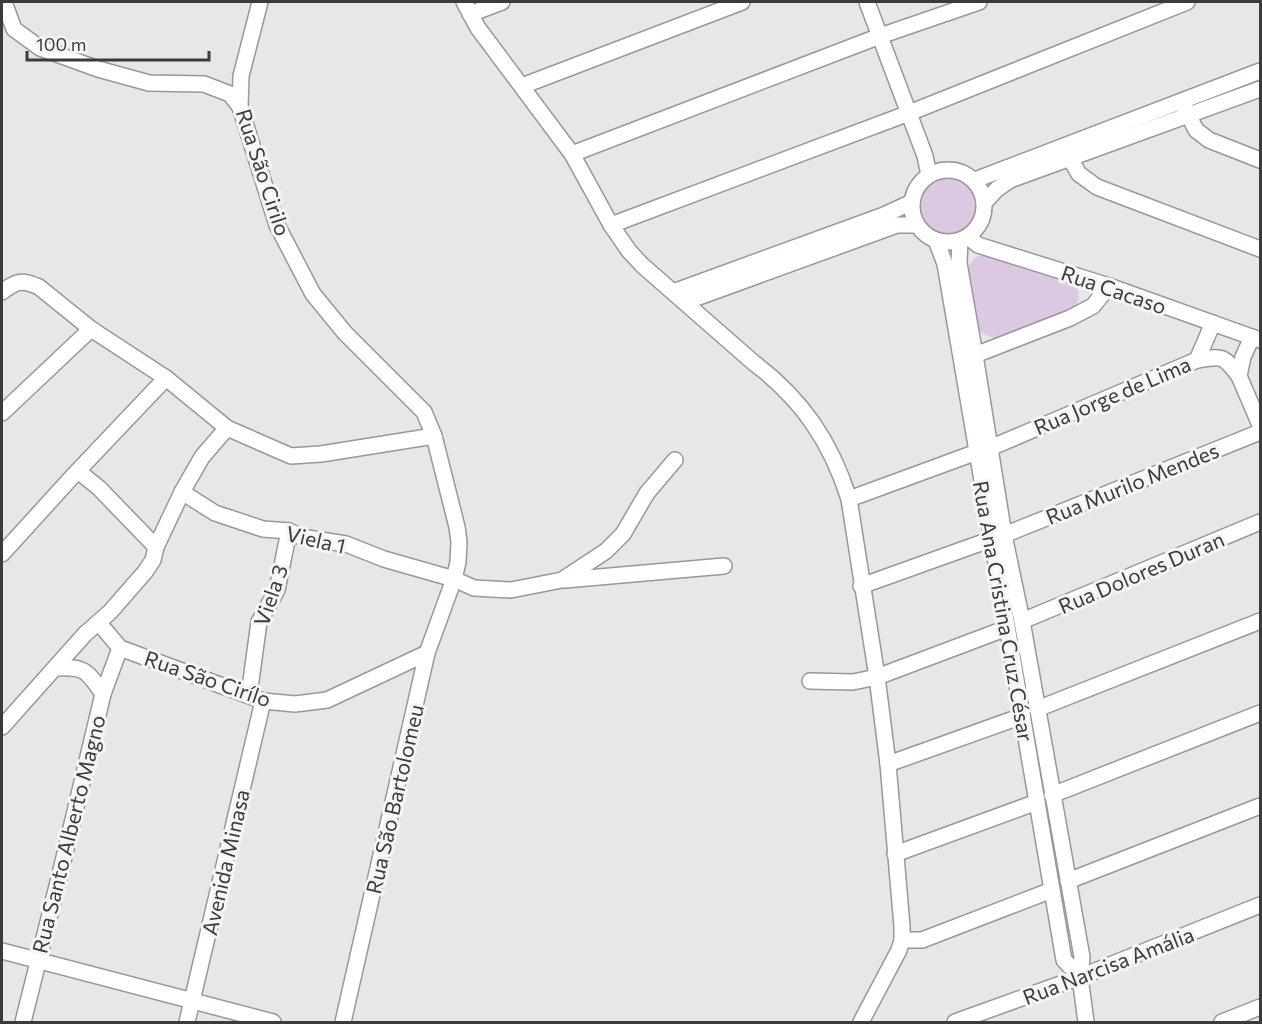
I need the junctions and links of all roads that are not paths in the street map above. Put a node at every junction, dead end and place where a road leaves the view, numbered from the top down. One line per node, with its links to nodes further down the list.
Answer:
1 (4, 2): 13 (street)
2 (260, 2): 13 (street, Rua São Cirilo)
3 (502, 2): 8 (street)
4 (742, 2): 11 (street)
5 (867, 2): 9 (street)
6 (979, 2): 9 (street)
7 (1187, 2): 15 (street)
8 (467, 8): 11 (street)
9 (880, 36): 15 (street); 17 (street)
10 (1260, 71): 14 (street)
11 (522, 86): 17 (street)
12 (1260, 89): 14 (street)
13 (240, 107): 43 (street, Rua São Cirilo)
14 (1185, 108): 16 (street); 18 (street)
15 (909, 113): 19 (street); 23 (street)
16 (1067, 152): 20 (street); 22 (street); 27 (street)
17 (572, 153): 23 (street)
18 (1260, 160)
19 (929, 175): 20 (street); 21 (street)
20 (975, 180): 22 (street)
21 (912, 202): 24 (street); 30 (street)
22 (985, 202): 25 (street)
23 (611, 225): 30 (street)
24 (917, 225): 26 (street); 31 (street)
25 (964, 239): 26 (street); 28 (street, Rua Cacaso); 35 (street, Rua Ana Cristina Cruz César)
26 (936, 240): 44 (street, Rua Ana Cristina Cruz César)
27 (1260, 249)
28 (1109, 286): 32 (street, Rua Cacaso); 35 (street)
29 (6, 289): 33 (street)
30 (673, 292): 31 (street)
31 (685, 302): 48 (street)
32 (1214, 323): 34 (street, Rua Cacaso); 36 (street, Rua Jorge de Lima)
33 (91, 329): 38 (street); 39 (street)
34 (1256, 338): 37 (street)
35 (975, 355): 44 (street, Rua Ana Cristina Cruz César)
36 (1197, 360): 37 (street); 44 (street, Rua Jorge de Lima)
37 (1239, 376): 40 (street)
38 (166, 378): 41 (street); 46 (street)
39 (2, 412)
40 (1260, 425)
41 (227, 428): 43 (street); 47 (street)
42 (1260, 432): 51 (street, Rua Murilo Mendes)
43 (434, 436): 55 (street, Rua São Cirilo)
44 (984, 450): 48 (street, Rua Jorge de Lima); 51 (street, Rua Ana Cristina Cruz César)
45 (675, 460): 56 (street)
46 (78, 471): 52 (street); 53 (street)
47 (182, 492): 50 (street, Viela 1); 52 (street)
48 (849, 499): 57 (street)
49 (1260, 522): 58 (street, Rua Dolores Duran)
50 (289, 531): 55 (street, Viela 1); 68 (street, Viela 3)
51 (998, 537): 57 (street, Rua Murilo Mendes); 58 (street, Rua Ana Cristina Cruz César); 61 (street, Rua Ana Cristina Cruz César)
52 (156, 547): 60 (street)
53 (2, 554)
54 (724, 566): 56 (street, Viela 1)
55 (454, 579): 56 (street, Viela 1); 63 (street, Rua São Bartolomeu)
56 (562, 580)
57 (861, 586): 65 (street)
58 (1022, 621): 69 (street, Rua Ana Cristina Cruz César)
59 (1260, 621): 69 (street)
60 (99, 623): 62 (street, Rua São Cirílo); 64 (street)
61 (1007, 628): 65 (street); 71 (street, Rua Ana Cristina Cruz César)
62 (120, 648): 67 (street, Rua Santo Alberto Magno); 68 (street, Rua São Cirílo)
63 (427, 653): 68 (street, Rua São Cirílo); 91 (street, Rua São Bartolomeu)
64 (55, 668): 67 (street); 72 (street)
65 (877, 677): 66 (street); 73 (street)
66 (810, 681)
67 (103, 694): 83 (street, Rua Santo Alberto Magno)
68 (256, 698): 85 (street, Avenida Minasa)
69 (1037, 709): 74 (street, Rua Ana Cristina Cruz César)
70 (1260, 713): 74 (street)
71 (1022, 716): 73 (street); 75 (street, Rua Ana Cristina Cruz César)
72 (2, 727)
73 (888, 764): 77 (street)
74 (1052, 795): 78 (street, Rua Ana Cristina Cruz César)
75 (1037, 802): 77 (street); 79 (street, Rua Ana Cristina Cruz César)
76 (1260, 806): 78 (street)
77 (895, 855): 81 (street)
78 (1068, 881): 84 (street, Rua Ana Cristina Cruz César)
79 (1052, 890): 81 (street); 84 (street, Rua Ana Cristina Cruz César)
80 (1260, 904): 84 (street, Rua Narcisa Amália)
81 (902, 940): 87 (street)
82 (2, 951): 83 (street)
83 (38, 961): 85 (street); 88 (street, Rua Santo Alberto Magno)
84 (1080, 978): 92 (street, Rua Narcisa Amália); 93 (street, Rua Ana Cristina Cruz César)
85 (192, 1001): 89 (street, Avenida Minasa); 90 (street)
86 (1260, 1007): 94 (street)
87 (867, 1019)
88 (23, 1023)
89 (187, 1023)
90 (273, 1023)
91 (343, 1023)
92 (955, 1023)
93 (1086, 1023)
94 (1222, 1023)

